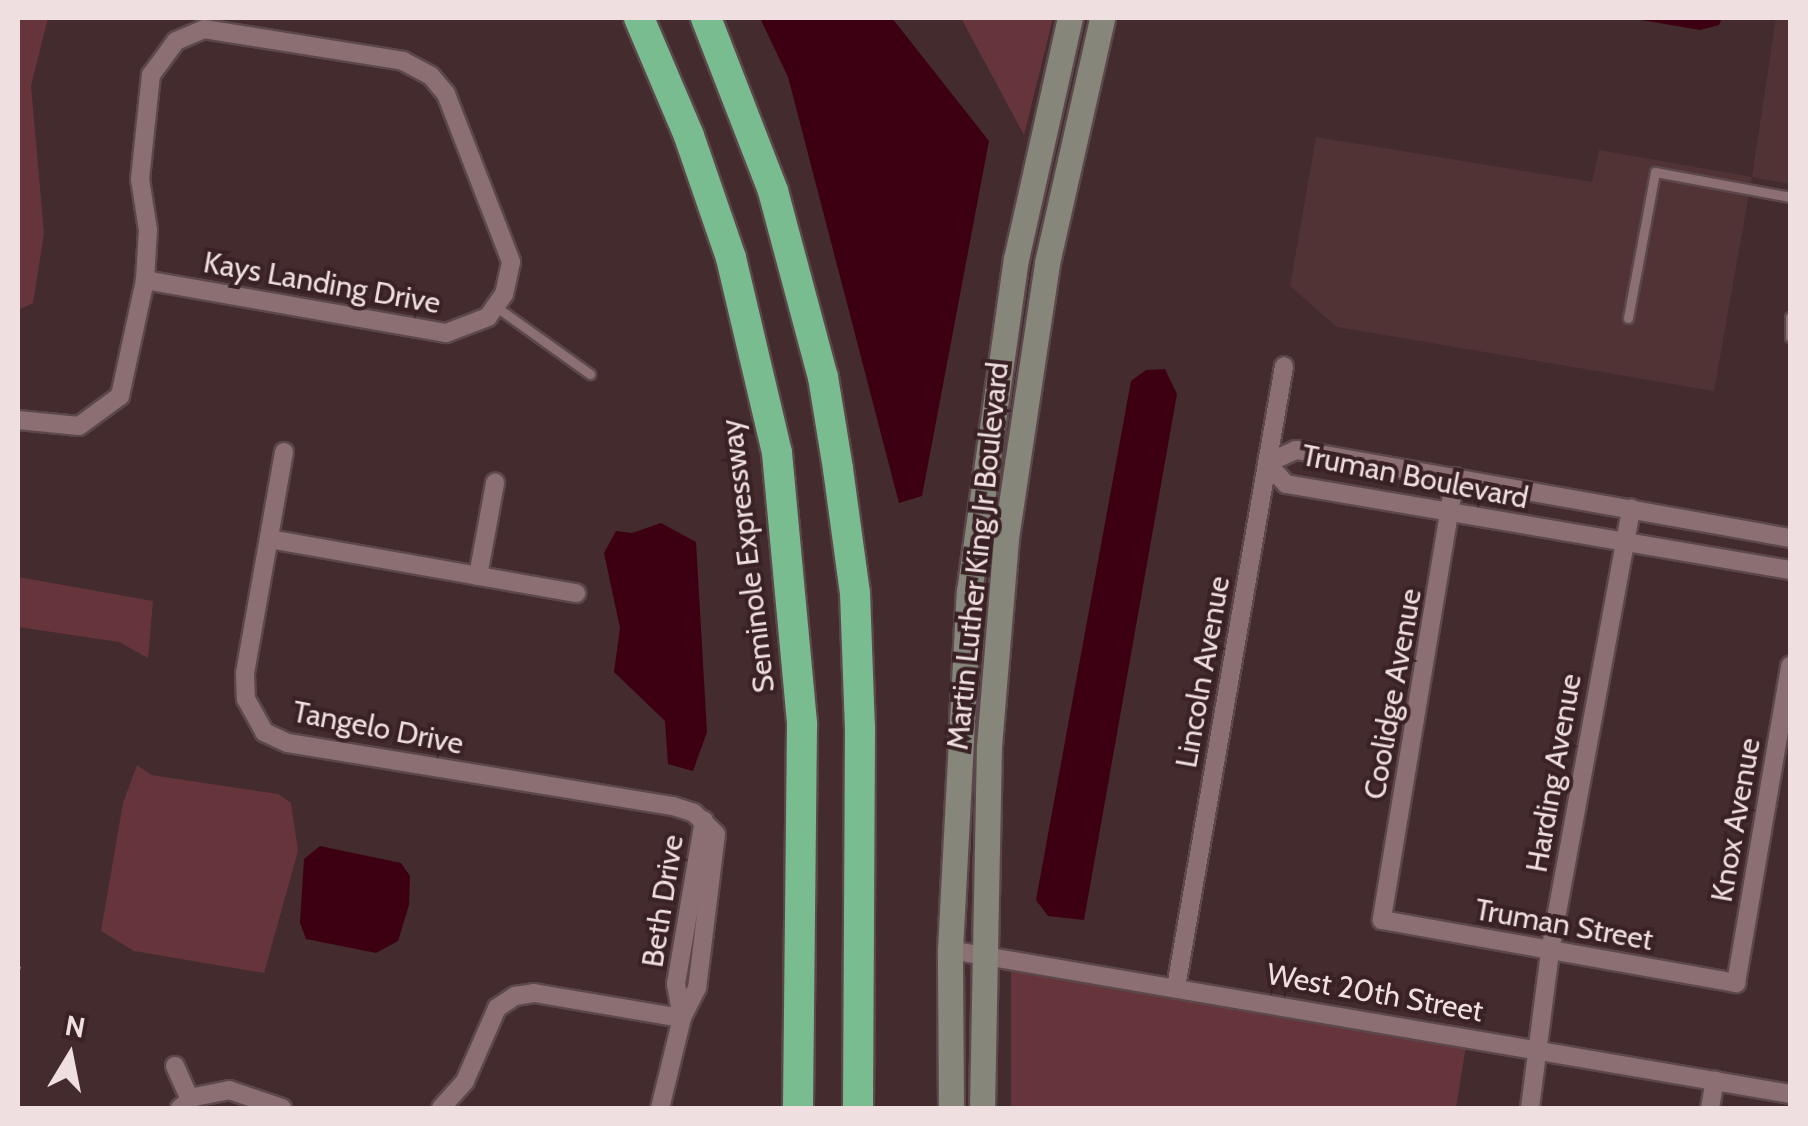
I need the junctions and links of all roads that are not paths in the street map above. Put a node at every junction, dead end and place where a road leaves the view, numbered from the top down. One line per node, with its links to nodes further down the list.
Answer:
1 (638, 18): 43 (highway, Seminole Expressway)
2 (706, 18): 44 (highway)
3 (1070, 18): 29 (main road, Martin Luther King Jr Boulevard)
4 (1102, 18): 31 (main road, Martin Luther King Jr Boulevard)
5 (1790, 197): 9 (lane)
6 (145, 280): 7 (street, Kays Landing Drive); 7 (street); 13 (street)
7 (495, 306): 12 (lane)
8 (1790, 317): 10 (lane)
9 (1628, 318)
10 (1790, 337)
11 (1284, 366): 15 (street, Lincoln Avenue)
12 (590, 374)
13 (18, 420)
14 (284, 452): 21 (street, Tangelo Drive)
15 (1267, 463): 16 (street, Truman Boulevard); 19 (street, Truman Boulevard); 33 (street, Lincoln Avenue)
16 (1455, 476): 18 (street, Truman Boulevard); 19 (street, Coolidge Avenue)
17 (495, 483): 24 (street)
18 (1631, 508): 20 (street, Truman Boulevard); 22 (street, Harding Avenue)
19 (1452, 512): 22 (street, Truman Boulevard); 28 (street, Coolidge Avenue)
20 (1790, 538)
21 (270, 539): 24 (street); 27 (street, Tangelo Drive)
22 (1624, 545): 23 (street, Truman Boulevard); 30 (street, Harding Avenue)
23 (1790, 570)
24 (478, 576): 25 (street)
25 (576, 593)
26 (1790, 666): 32 (street, Knox Avenue)
27 (704, 820): 34 (street, Beth Drive)
28 (1382, 920): 30 (street, Truman Street)
29 (950, 950): 31 (street, West 20th Street); 45 (main road, Martin Luther King Jr Boulevard)
30 (1550, 951): 32 (street, Truman Street); 35 (street, Harding Avenue)
31 (981, 954): 33 (street, West 20th Street); 46 (main road, Martin Luther King Jr Boulevard)
32 (1736, 983)
33 (1176, 987): 35 (street, West 20th Street)
34 (682, 1018): 41 (street); 42 (street, Beth Drive)
35 (1537, 1049): 37 (street, West 20th Street); 47 (street, Harding Avenue)
36 (175, 1066): 39 (street)
37 (1715, 1080): 38 (street, West 20th Street); 48 (street)
38 (1790, 1094)
39 (185, 1104): 40 (street)
40 (282, 1108)
41 (441, 1108)
42 (660, 1108)
43 (798, 1108)
44 (858, 1108)
45 (951, 1108)
46 (982, 1108)
47 (1530, 1108)
48 (1710, 1108)

